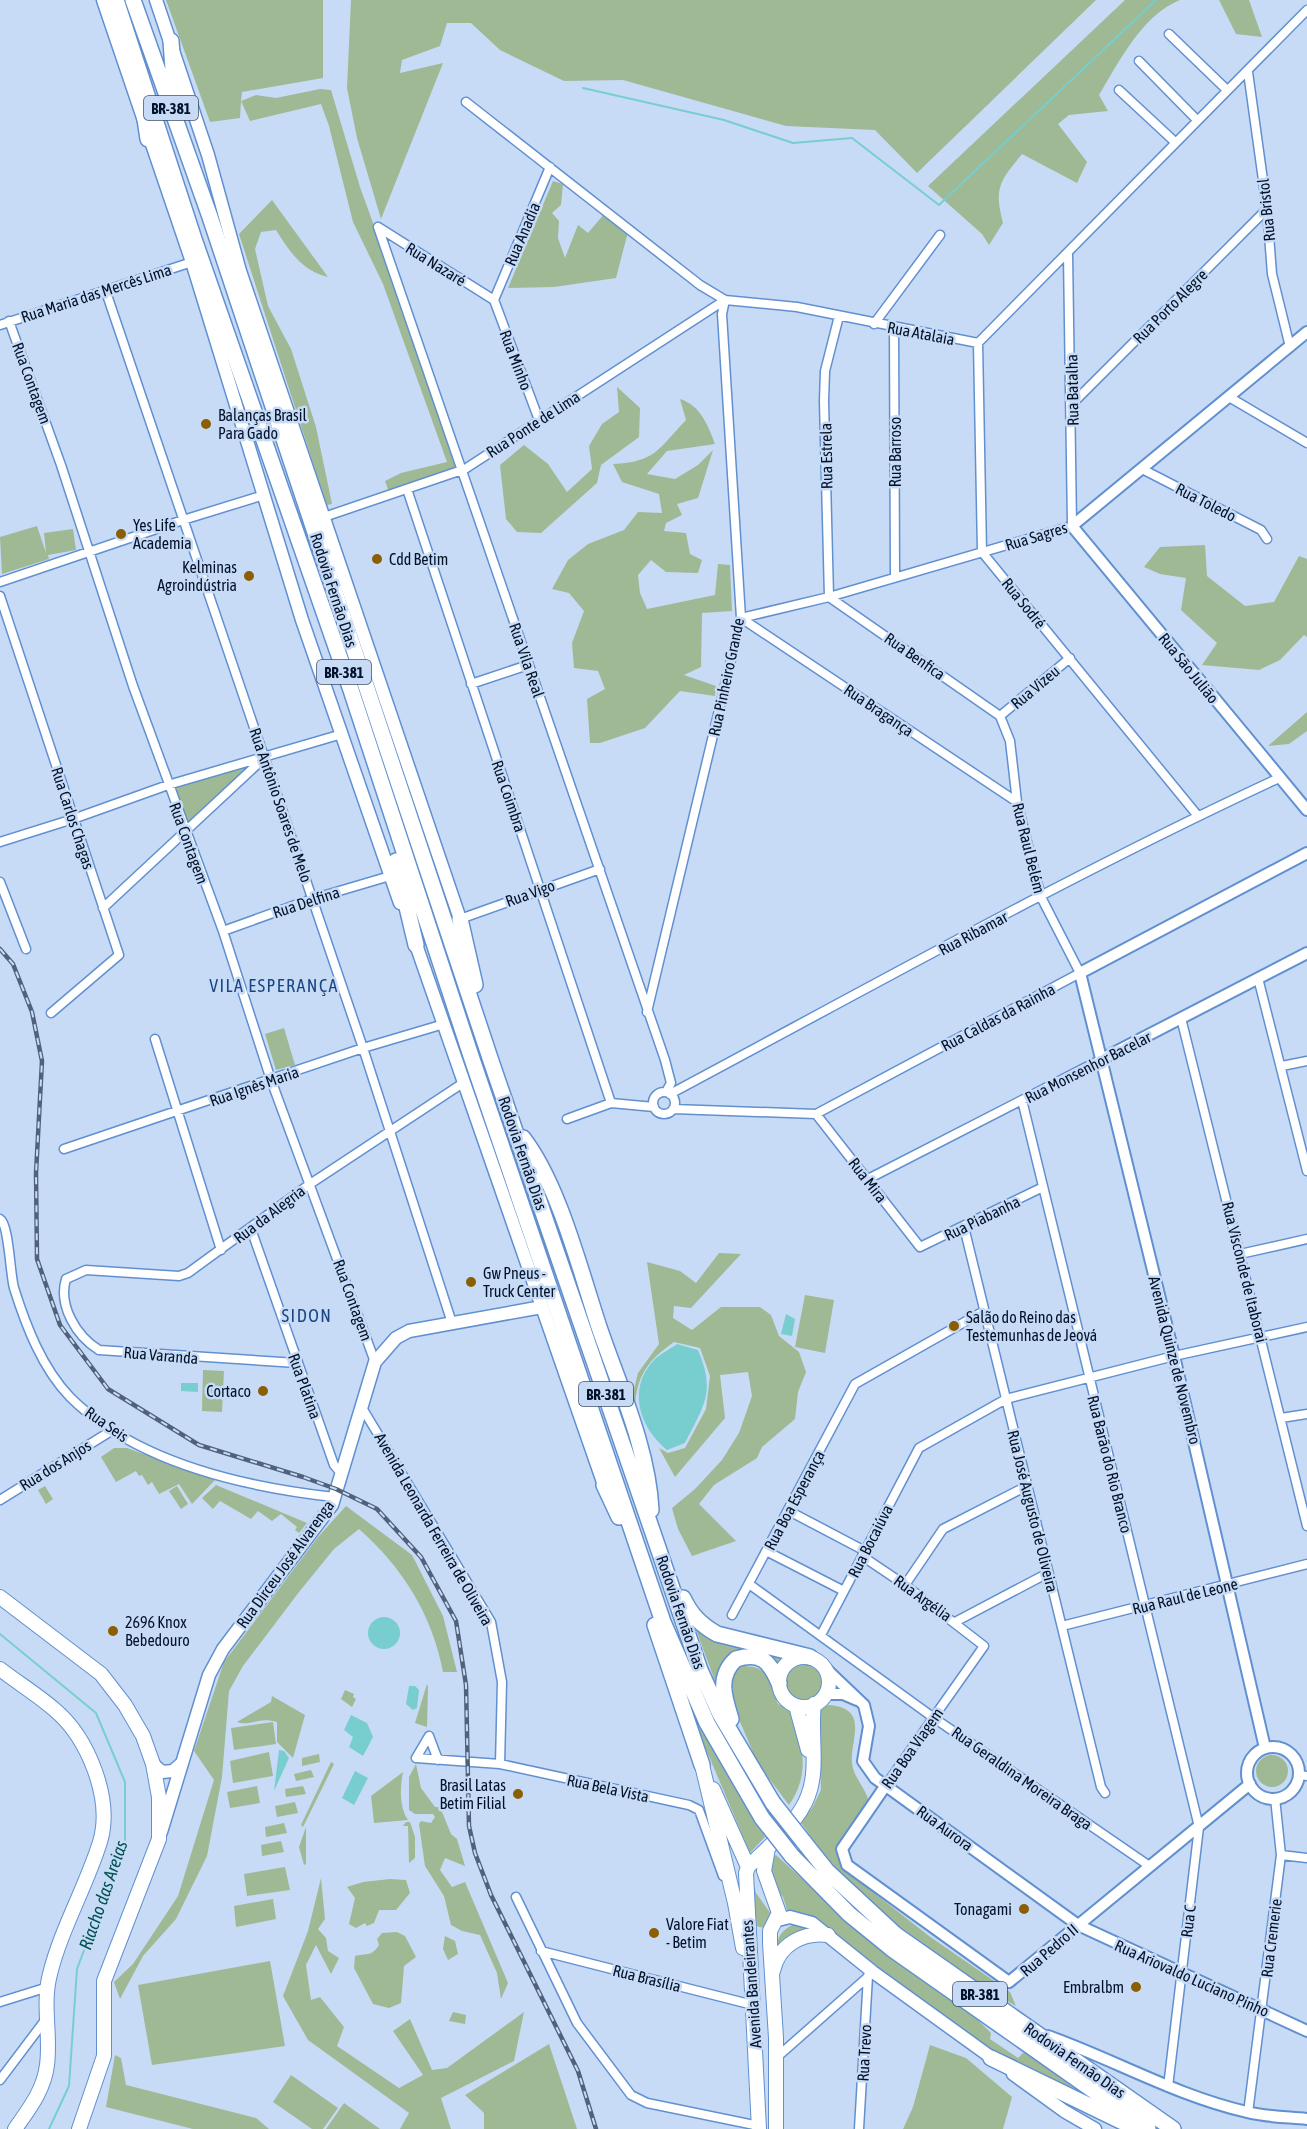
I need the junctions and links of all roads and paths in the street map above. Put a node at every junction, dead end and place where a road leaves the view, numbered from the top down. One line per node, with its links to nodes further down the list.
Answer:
1 (103, 0): 15 (main road, Rodovia Fernão Dias / BR-381)
2 (116, 0): 8 (highway, Rodovia Fernão Dias / BR-381)
3 (133, 0): 19 (highway, Rodovia Fernão Dias / BR-381)
4 (156, 0): 7 (main road, Rodovia Fernão Dias / BR-381)
5 (1307, 10): 10 (street, Rua Atalaia)
6 (1169, 34): 12 (street)
7 (171, 41): 19 (highway); 43 (main road, Rodovia Fernão Dias / BR-381)
8 (134, 55): 15 (highway); 57 (highway, Rodovia Fernão Dias / BR-381)
9 (1139, 60): 14 (street)
10 (1248, 72): 12 (street, Rua Atalaia); 18 (street, Rua Bristol)
11 (1119, 90): 16 (street)
12 (1227, 90): 14 (street, Rua Atalaia)
13 (466, 102): 17 (street, Rua Atalaia)
14 (1197, 120): 16 (street, Rua Atalaia)
15 (148, 139): 23 (main road, Rodovia Fernão Dias / BR-381)
16 (1175, 142): 22 (street, Rua Atalaia)
17 (550, 167): 25 (street, Rua Anadia); 26 (street, Rua Atalaia)
18 (1267, 209): 34 (street, Rua Bristol); 36 (street, Rua Porto Alegre)
19 (211, 220): 91 (highway, Rodovia Fernão Dias / BR-381)
20 (378, 227): 25 (street, Rua Nazaré); 40 (street, Rua Vila Real)
21 (940, 235): 29 (street)
22 (1068, 254): 33 (street, Rua Atalaia); 36 (street, Rua Batalha)
23 (192, 262): 24 (street, Rua Maria das Mercês Lima); 42 (main road, Rodovia Fernão Dias / BR-381)
24 (105, 289): 28 (street, Rua Maria das Mercês Lima); 44 (street, Rua Antônio Soares de Melo)
25 (494, 300): 37 (street, Rua Minho)
26 (725, 300): 27 (street, Rua Atalaia); 37 (street, Rua Ponte de Lima); 53 (street, Rua Pinheiro Grande)
27 (839, 316): 29 (street, Rua Atalaia); 52 (street, Rua Estrela)
28 (9, 321): 30 (street, Rua Maria das Mercês Lima); 47 (street, Rua Contagem)
29 (874, 324): 31 (street, Rua Atalaia)
30 (0, 325)
31 (894, 327): 33 (street, Rua Atalaia); 49 (street, Rua Barroso)
32 (1307, 332): 34 (street, Rua Sagres)
33 (978, 343): 48 (street)
34 (1290, 347): 35 (street, Rua Sagres)
35 (1229, 397): 38 (street); 39 (street, Rua Sagres)
36 (1072, 404): 45 (street, Rua Batalha)
37 (538, 420): 40 (street, Rua Ponte de Lima)
38 (1307, 443)
39 (1142, 469): 45 (street, Rua Sagres); 46 (street, Rua Toledo)
40 (462, 470): 41 (street, Rua Ponte de Lima); 55 (street, Rua Vila Real)
41 (407, 489): 43 (street, Rua Ponte de Lima); 56 (street, Rua Coimbra)
42 (264, 495): 44 (street); 59 (main road, Rodovia Fernão Dias / BR-381)
43 (324, 517): 77 (main road, Rodovia Fernão Dias / BR-381)
44 (183, 520): 47 (street); 60 (street, Rua Antônio Soares de Melo)
45 (1072, 526): 48 (street, Rua Sagres); 61 (street, Rua São Julião)
46 (1268, 538)
47 (90, 551): 50 (street); 62 (street, Rua Contagem)
48 (982, 552): 49 (street, Rua Sagres); 54 (street, Rua Sodré)
49 (895, 577): 52 (street, Rua Sagres)
50 (0, 582)
51 (0, 596): 66 (street, Rua Carlos Chagas)
52 (829, 597): 53 (street, Rua Sagres); 58 (street, Rua Benfica)
53 (741, 618): 63 (street, Rua Bragança); 84 (street, Rua Pinheiro Grande)
54 (1070, 658): 58 (street, Rua Vizeu); 65 (street, Rua Sodré)
55 (528, 665): 56 (street); 70 (street, Rua Vila Real)
56 (471, 684): 73 (street, Rua Coimbra)
57 (351, 690): 79 (highway); 141 (highway, Rodovia Fernão Dias / BR-381)
58 (1000, 716): 63 (street, Rua Raul Belém)
59 (342, 734): 60 (street); 71 (main road, Rodovia Fernão Dias / BR-381)
60 (265, 757): 62 (street); 67 (street); 75 (street, Rua Antônio Soares de Melo)
61 (1280, 778): 64 (street, Rua São Julião); 65 (street, Rua Ribamar)
62 (168, 785): 66 (street); 67 (street, Rua Contagem)
63 (1017, 802): 74 (street, Rua Raul Belém)
64 (1307, 810)
65 (1198, 816): 74 (street, Rua Ribamar)
66 (73, 819): 68 (street); 76 (street, Rua Carlos Chagas)
67 (185, 832): 76 (street); 78 (street, Rua Contagem)
68 (0, 842)
69 (1307, 853): 82 (street, Rua Caldas da Rainha)
70 (600, 869): 73 (street, Rua Vigo); 84 (street, Rua Vila Real)
71 (390, 876): 75 (street, Rua Delfina); 79 (main road, Rodovia Fernão Dias / BR-381)
72 (0, 882): 80 (street)
73 (540, 888): 77 (street, Rua Vigo); 98 (street, Rua Coimbra)
74 (1041, 897): 82 (street, Rua Raul Belém); 96 (street, Rua Ribamar)
75 (312, 899): 78 (street, Rua Delfina); 89 (street, Rua Antônio Soares de Melo)
76 (103, 908): 85 (street, Rua Carlos Chagas)
77 (460, 919): 91 (highway, BR-381)
78 (223, 931): 94 (street, Rua Contagem)
79 (416, 945): 87 (main road, Rodovia Fernão Dias / BR-381)
80 (26, 949)
81 (1307, 953): 83 (street, Rua Monsenhor Bacelar)
82 (1080, 973): 90 (street, Avenida Quinze de Novembro); 102 (street, Rua Caldas da Rainha)
83 (1258, 978): 86 (street, Rua Monsenhor Bacelar); 93 (street)
84 (647, 1012): 96 (street, Rua Vila Real)
85 (51, 1013)
86 (1181, 1018): 90 (street, Rua Monsenhor Bacelar); 117 (street, Rua Visconde de Itaborai)
87 (444, 1024): 89 (street, Rua Ignês Maria); 95 (main road, Rodovia Fernão Dias / BR-381)
88 (155, 1039): 101 (street)
89 (363, 1048): 94 (street, Rua Ignês Maria); 104 (street, Rua Antônio Soares de Melo)
90 (1102, 1059): 97 (street, Rua Monsenhor Bacelar); 124 (street, Avenida Quinze de Novembro)
91 (491, 1061): 143 (highway, Rodovia Fernão Dias / BR-381)
92 (1307, 1061): 93 (street)
93 (1282, 1066): 106 (street)
94 (271, 1080): 101 (street, Rua Ignês Maria); 109 (street, Rua Contagem)
95 (463, 1083): 104 (street, Rua da Alegria); 119 (main road, Rodovia Fernão Dias / BR-381)
96 (668, 1093): 99 (street); 100 (street)
97 (1022, 1100): 108 (street, Rua Monsenhor Bacelar); 110 (street, Rua Barão do Rio Branco)
98 (611, 1103): 99 (street); 103 (street)
99 (654, 1107): 100 (street)
100 (673, 1108): 102 (street)
101 (177, 1113): 105 (street, Rua Ignês Maria); 116 (street)
102 (816, 1114): 108 (street, Rua Mira)
103 (567, 1119)
104 (390, 1129): 109 (street, Rua da Alegria); 121 (street, Rua Antônio Soares de Melo)
105 (64, 1149)
106 (1305, 1151): 107 (street)
107 (1307, 1171)
108 (868, 1179): 115 (street, Rua Mira)
109 (310, 1184): 113 (street, Rua da Alegria); 125 (street, Rua Contagem)
110 (1043, 1187): 112 (street, Rua Piabanha); 127 (street, Rua Barão do Rio Branco)
111 (0, 1219): 132 (street, Rua Seis)
112 (964, 1227): 115 (street, Rua Piabanha); 120 (street, Rua José Augusto de Oliveira)
113 (251, 1229): 116 (street, Rua da Alegria); 126 (street, Rua Platina)
114 (1307, 1239): 117 (street)
115 (920, 1247)
116 (220, 1250): 118 (street, Rua da Alegria)
117 (1240, 1254): 123 (street, Rua Visconde de Itaborai)
118 (63, 1288): 126 (street, Rua Varanda)
119 (543, 1307): 121 (main road, Rua Dirceu José Alvarenga); 134 (main road, Rodovia Fernão Dias / BR-381)
120 (984, 1311): 128 (street, Rua José Augusto de Oliveira); 139 (street, Rua Boa Esperança)
121 (452, 1323): 125 (main road, Rua Dirceu José Alvarenga)
122 (1307, 1327): 123 (street)
123 (1261, 1337): 124 (street); 131 (street, Rua Visconde de Itaborai)
124 (1174, 1356): 127 (street); 150 (street, Avenida Quinze de Novembro)
125 (375, 1362): 129 (main road, Rua Dirceu José Alvarenga)
126 (297, 1363): 133 (street, Rua Platina)
127 (1089, 1379): 128 (street); 153 (street, Rua Barão do Rio Branco)
128 (1006, 1400): 135 (street, Rua José Augusto de Oliveira); 144 (street, Rua Bocaiúva)
129 (360, 1404): 133 (main road, Rua Dirceu José Alvarenga); 172 (street, Avenida Leonarda Ferreira de Oliveira)
130 (1307, 1414): 131 (street)
131 (1281, 1418): 138 (street, Rua Visconde de Itaborai)
132 (111, 1431): 136 (street, Rua Seis); 137 (street, Rua dos Anjos)
133 (341, 1473): 136 (main road, Rua Dirceu José Alvarenga)
134 (604, 1485): 141 (highway, BR-381)
135 (1027, 1486): 147 (street, Rua José Augusto de Oliveira); 149 (street)
136 (334, 1497): 170 (main road, Rua Dirceu José Alvarenga)
137 (0, 1500)
138 (1304, 1504): 140 (street, Rua Visconde de Itaborai)
139 (789, 1511): 142 (street, Rua Boa Esperança); 144 (street, Rua Argélia)
140 (1307, 1526)
141 (637, 1544): 145 (highway, Rodovia Fernão Dias / BR-381)
142 (766, 1551): 148 (street, Rua Boa Esperança); 151 (street)
143 (660, 1552): 159 (highway); 168 (highway, Rodovia Fernão Dias / BR-381)
144 (864, 1553): 149 (street, Rua Argélia); 151 (street, Rua Bocaiúva)
145 (643, 1561): 173 (highway); 219 (highway, Rodovia Fernão Dias / BR-381, bridge)
146 (1307, 1564): 150 (street, Rua Raul de Leone)
147 (1048, 1573): 155 (street); 156 (street, Rua José Augusto de Oliveira)
148 (749, 1584): 154 (street, Rua Boa Esperança); 157 (street, Rua Geraldina Moreira Braga)
149 (906, 1585): 155 (street, Rua Argélia)
150 (1229, 1585): 153 (street, Rua Raul de Leone); 167 (street, Avenida Quinze de Novembro)
151 (844, 1591): 157 (street, Rua Bocaiúva)
152 (0, 1596): 171 (main road)
153 (1146, 1605): 156 (street, Rua Raul de Leone); 180 (street, Rua Barão do Rio Branco)
154 (732, 1615)
155 (955, 1622): 158 (street, Rua Argélia)
156 (1062, 1626): 178 (street, Rua José Augusto de Oliveira)
157 (821, 1635): 166 (street, Rua Geraldina Moreira Braga)
158 (982, 1642): 166 (street, Rua Boa Viagem)
159 (816, 1661): 161 (main road); 162 (main road); 164 (street)
160 (0, 1669): 198 (main road)
161 (779, 1683): 165 (main road); 168 (highway, BR-381)
162 (826, 1694): 163 (main road); 164 (street)
163 (814, 1704): 165 (main road); 174 (main road)
164 (864, 1704): 177 (street, Rua Aurora)
165 (796, 1706): 174 (main road)
166 (934, 1718): 177 (street, Rua Boa Viagem); 186 (street, Rua Geraldina Moreira Braga)
167 (1265, 1748): 175 (street); 176 (street)
168 (741, 1751): 204 (highway, Rodovia Fernão Dias / BR-381, bridge)
169 (438, 1760): 169 (street, Rua Bela Vista); 172 (street, Rua Bela Vista)
170 (182, 1763): 171 (main road); 181 (main road, Rua Dirceu José Alvarenga)
171 (153, 1764): 181 (main road)
172 (500, 1764): 189 (street, Rua Bela Vista)
173 (702, 1765): 187 (main road); 189 (main road)
174 (812, 1770): 182 (main road)
175 (1303, 1776): 179 (street)
176 (1250, 1784): 179 (street); 180 (street, Rua Pedro II)
177 (886, 1785): 184 (street, Rua Boa Viagem); 191 (street, Rua Aurora)
178 (1105, 1793)
179 (1275, 1798): 183 (street, Rua Cremerie)
180 (1199, 1827): 186 (street, Rua Pedro II); 195 (street, Rua C)
181 (159, 1839): 214 (main road)
182 (768, 1848): 187 (main road); 190 (main road, Avenida Bandeirantes)
183 (1281, 1855): 185 (street); 201 (street, Rua Cremerie)
184 (843, 1857): 191 (street, Rua Pedro II)
185 (1307, 1858)
186 (1148, 1865): 191 (street, Rua Pedro II)
187 (748, 1866): 192 (main road, Avenida Bandeirantes)
188 (516, 1897): 194 (street)
189 (735, 1903): 200 (main road)
190 (774, 1925): 192 (main road); 193 (main road, BR-381); 197 (main road, Avenida Bandeirantes)
191 (1078, 1925): 195 (street, Rua Ariovaldo Luciano Pinho)
192 (749, 1928): 200 (main road, Avenida Bandeirantes)
193 (828, 1935): 196 (main road, BR-381); 197 (main road)
194 (541, 1951): 200 (street, Rua Brasília); 212 (street)
195 (1182, 1971): 201 (street, Rua Ariovaldo Luciano Pinho); 209 (street, Rua C)
196 (870, 1974): 206 (street); 207 (main road, BR-381); 216 (street, Rua Trevo)
197 (772, 1976): 202 (main road, Avenida Bandeirantes)
198 (48, 1987): 199 (street); 203 (main road)
199 (0, 2002)
200 (753, 2005): 202 (main road); 212 (main road, Avenida Bandeirantes)
201 (1263, 2010): 205 (street, Rua Ariovaldo Luciano Pinho); 210 (street, Rua Cremerie)
202 (774, 2013): 206 (main road, Avenida Bandeirantes)
203 (46, 2019): 208 (street); 213 (main road)
204 (1034, 2031): 209 (street); 220 (highway, Rodovia Fernão Dias / BR-381)
205 (1307, 2031)
206 (776, 2058): 215 (main road, Avenida Bandeirantes)
207 (991, 2058): 217 (main road, BR-381); 218 (highway, BR-381)
208 (0, 2080)
209 (1168, 2087): 210 (street)
210 (1248, 2113): 211 (street)
211 (1307, 2119)
212 (759, 2128)
213 (15, 2129)
214 (79, 2129)
215 (776, 2129)
216 (859, 2129)
217 (1095, 2129)
218 (1136, 2129)
219 (1148, 2129)
220 (1173, 2129)

